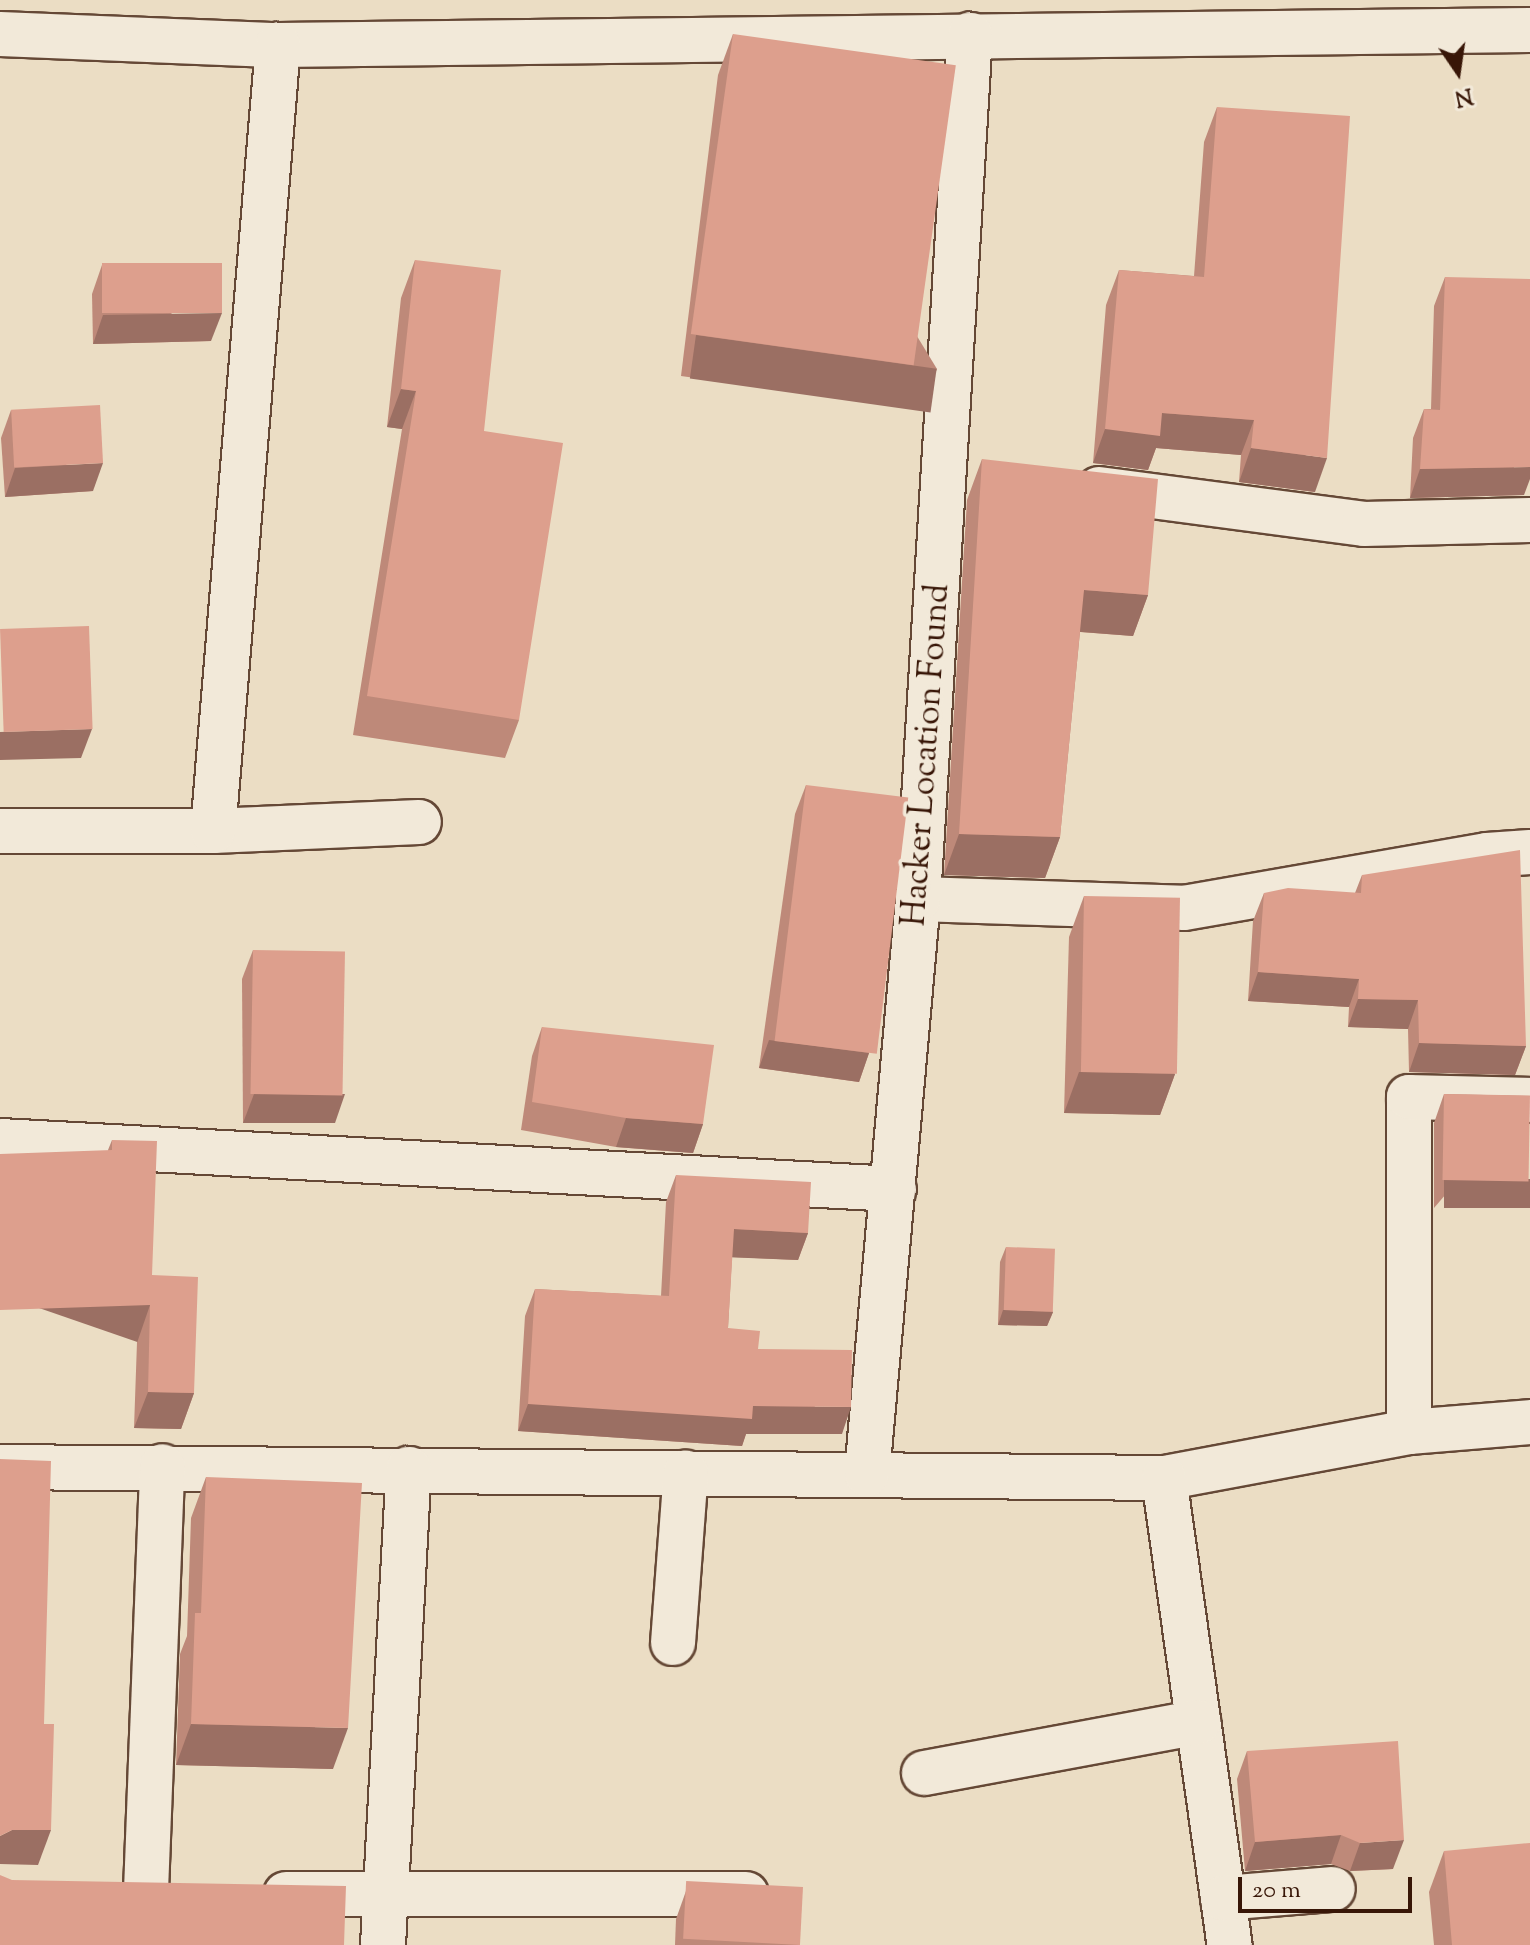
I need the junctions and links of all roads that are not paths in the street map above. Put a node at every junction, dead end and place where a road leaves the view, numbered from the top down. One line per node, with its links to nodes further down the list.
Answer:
1 (1530, 30): 3 (street)
2 (0, 34): 4 (street)
3 (970, 35): 4 (street); 11 (street, Hacker Location Found)
4 (278, 45): 9 (street)
5 (1055, 483): 6 (street)
6 (1530, 520)
7 (419, 822): 9 (street)
8 (0, 831): 9 (street)
9 (213, 831)
10 (1530, 852): 11 (street)
11 (918, 899): 14 (street, Hacker Location Found)
12 (1530, 1100): 16 (street)
13 (0, 1141): 14 (street)
14 (894, 1189): 21 (street, Hacker Location Found)
15 (1530, 1422): 16 (street)
16 (1409, 1432): 22 (street)
17 (162, 1466): 18 (street); 19 (street); 28 (street)
18 (0, 1467)
19 (409, 1469): 20 (street); 32 (street)
20 (686, 1472): 21 (street); 23 (street)
21 (867, 1474): 22 (street)
22 (1164, 1478): 24 (street)
23 (673, 1643)
24 (1198, 1722): 25 (street); 33 (street)
25 (924, 1773)
26 (1333, 1889): 33 (street)
27 (102, 1890): 28 (street)
28 (146, 1891): 29 (street)
29 (194, 1892)
30 (241, 1893): 32 (street)
31 (760, 1894): 32 (street)
32 (384, 1896): 34 (street)
33 (1223, 1898): 35 (street)
34 (383, 1945)
35 (1230, 1945)

